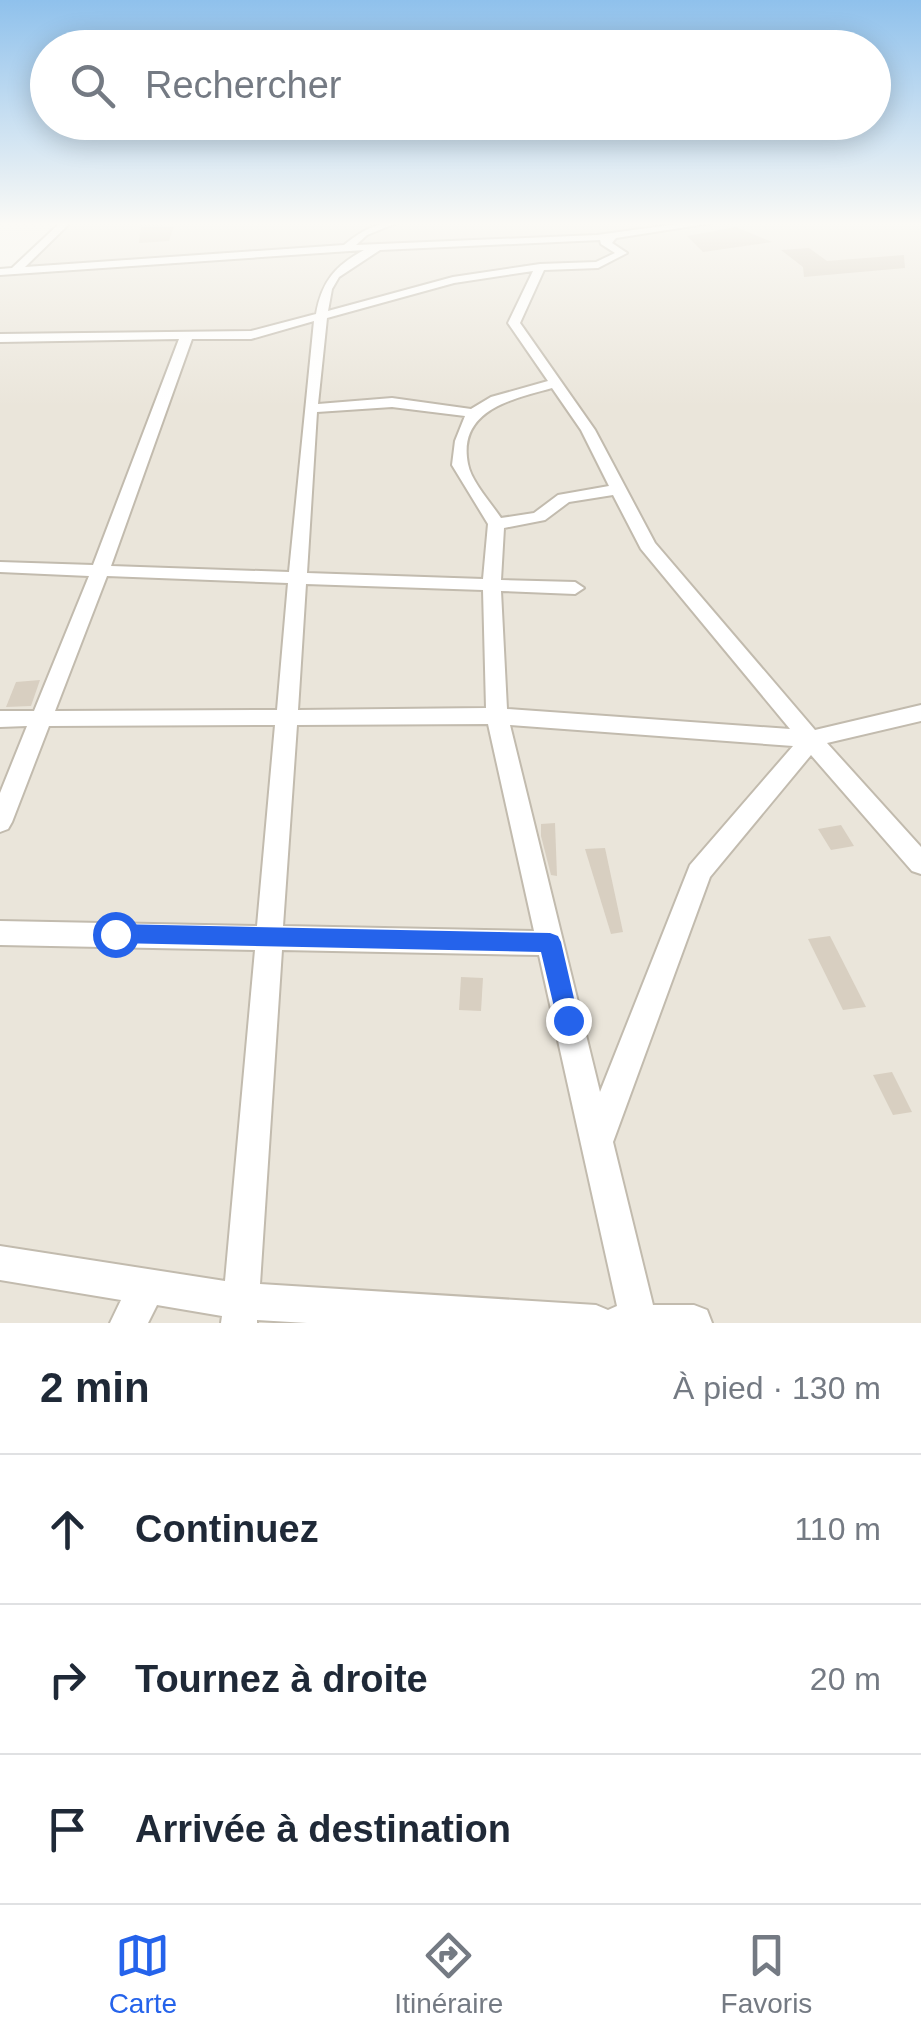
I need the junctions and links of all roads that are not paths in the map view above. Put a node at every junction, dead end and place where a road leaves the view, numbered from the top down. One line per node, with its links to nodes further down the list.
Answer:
1 (329, 284): 4 (street)
2 (441, 284): 4 (street)
3 (533, 284): 7 (street)
4 (324, 314): 6 (street); 8 (street)
5 (0, 338): 6 (street)
6 (186, 338): 13 (street)
7 (556, 383): 9 (street); 10 (street)
8 (311, 409): 9 (street); 14 (street)
9 (473, 414): 11 (street)
10 (618, 489): 11 (street); 22 (street)
11 (496, 524): 15 (street)
12 (0, 567): 13 (street)
13 (100, 570): 14 (street); 21 (street)
14 (300, 578): 15 (street); 18 (street)
15 (492, 585): 16 (street); 19 (street)
16 (575, 588)
17 (921, 713): 22 (street)
18 (288, 716): 19 (street); 21 (street); 26 (street)
19 (496, 716): 22 (street); 27 (street)
20 (0, 718): 21 (street)
21 (42, 718): 23 (street)
22 (811, 739): 24 (street); 28 (street)
23 (0, 822)
24 (921, 864)
25 (0, 932): 26 (street)
26 (268, 935): 27 (street); 31 (street)
27 (550, 942): 28 (street)
28 (596, 1144): 32 (street)
29 (0, 1263): 30 (street)
30 (148, 1286): 31 (street); 33 (street)
31 (240, 1312): 34 (street)
32 (638, 1322): 35 (street); 36 (street)
33 (128, 1323)
34 (596, 1323)
35 (620, 1323)
36 (694, 1323)

